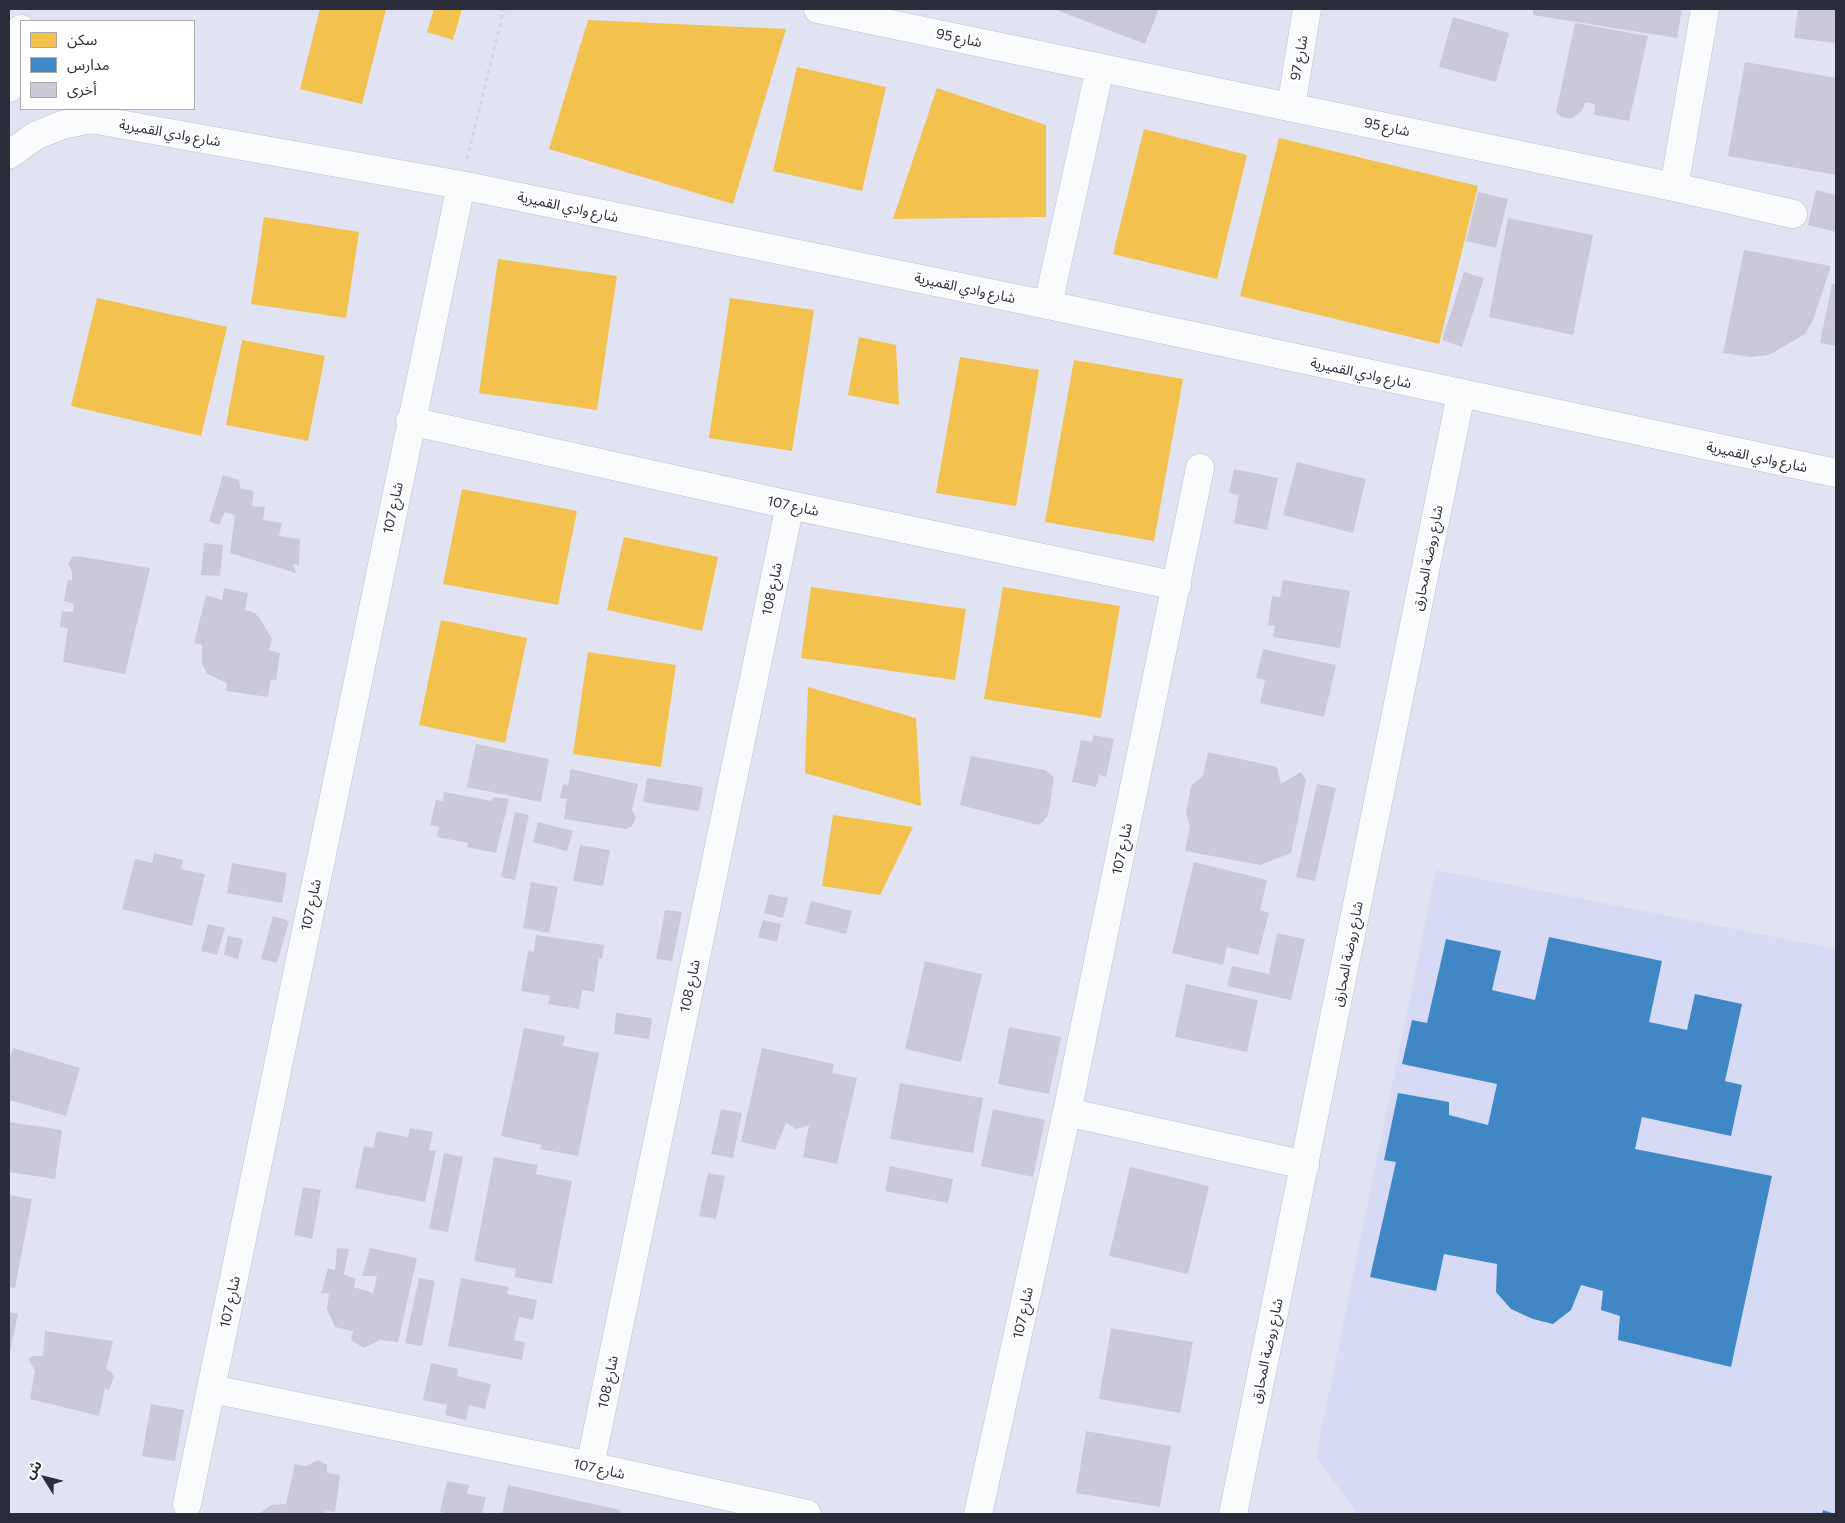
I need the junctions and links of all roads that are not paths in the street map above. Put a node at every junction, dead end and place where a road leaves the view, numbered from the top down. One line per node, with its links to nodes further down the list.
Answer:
1 (818, 9): 4 (street, شارع 95)
2 (1307, 9): 8 (street, شارع 97)
3 (1705, 9): 12 (street)
4 (886, 16): 6 (street, شارع 95)
5 (20, 36): 7 (street)
6 (1100, 68): 8 (street, شارع 95); 14 (street)
7 (9, 88)
8 (1290, 107): 12 (street, شارع 95)
9 (84, 114): 10 (street, شارع وادي القميرية); 11 (street, شارع وادي القميرية)
10 (9, 155)
11 (461, 185): 14 (street, شارع وادي القميرية); 16 (street, شارع 107)
12 (1674, 187): 13 (street, شارع 95)
13 (1793, 214)
14 (1048, 305): 15 (street, شارع وادي القميرية)
15 (1461, 394): 18 (street, شارع وادي القميرية); 22 (street, شارع روضة المحارق)
16 (410, 421): 19 (street, شارع 107); 23 (street, شارع 107)
17 (1200, 468): 20 (street, شارع 107)
18 (1836, 473)
19 (790, 505): 20 (street, شارع 107); 24 (street, شارع 108)
20 (1177, 586): 21 (street, شارع 107)
21 (1067, 1112): 22 (street); 28 (street, شارع 107)
22 (1305, 1165): 29 (street, شارع روضة المحارق)
23 (212, 1389): 24 (street, شارع 107); 25 (street, شارع 107)
24 (590, 1466): 26 (street, شارع 107)
25 (187, 1504)
26 (780, 1512): 27 (street, شارع 107)
27 (807, 1514)
28 (978, 1514)
29 (1233, 1514)

